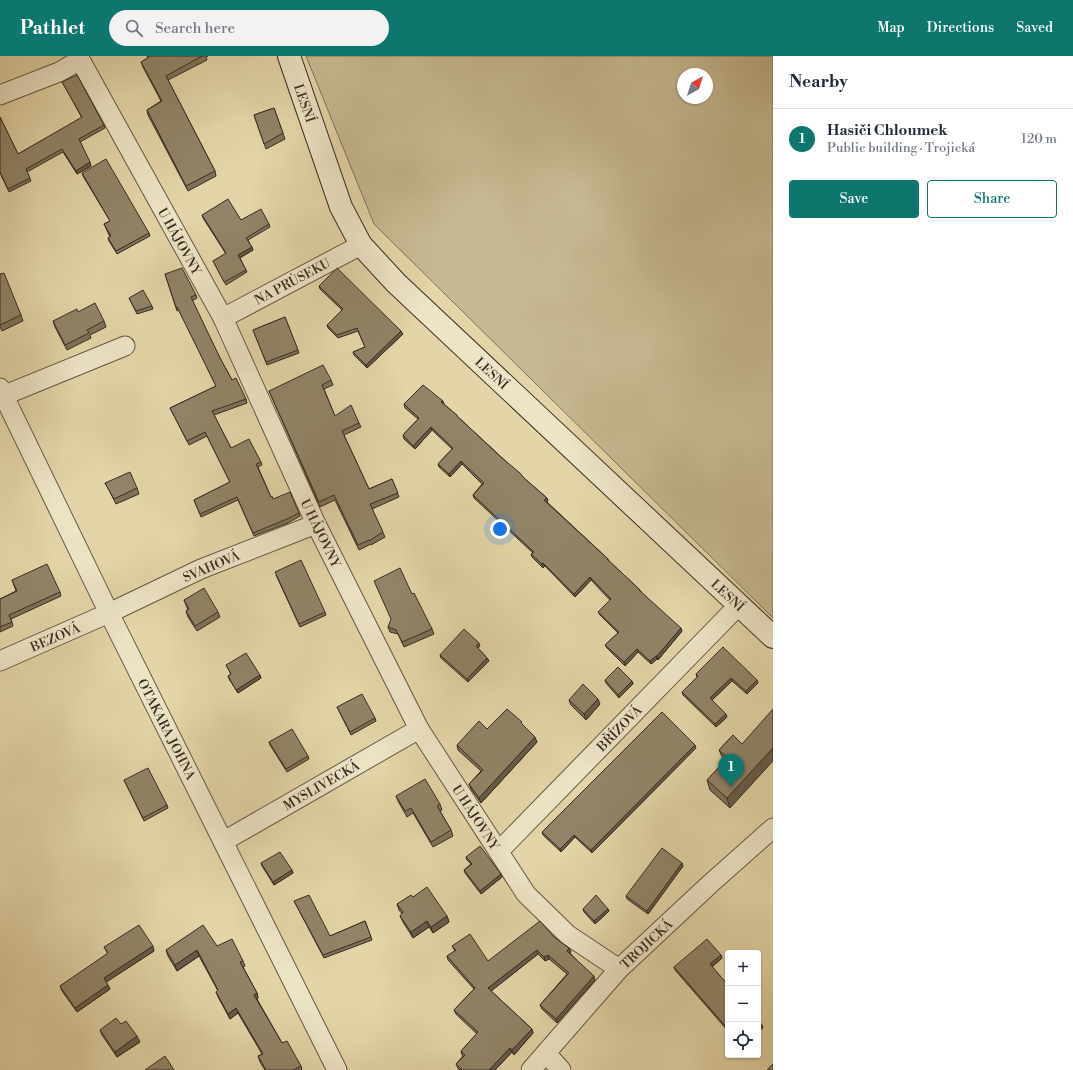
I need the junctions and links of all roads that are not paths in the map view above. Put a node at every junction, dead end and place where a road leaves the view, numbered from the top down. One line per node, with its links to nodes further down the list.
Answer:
1 (289, 56): 4 (street, LESNÍ)
2 (79, 58): 3 (street); 5 (street, U HÁJOVNY)
3 (0, 95)
4 (361, 245): 5 (street, NA PRŮSEKU); 9 (street, LESNÍ)
5 (223, 318): 8 (street, U HÁJOVNY)
6 (125, 346): 7 (street)
7 (1, 394): 10 (street, OTAKARA JOHNA)
8 (316, 524): 10 (street, SVAHOVÁ); 13 (street, U HÁJOVNY)
9 (739, 605): 11 (street, LESNÍ); 16 (street, BŘÍZOVÁ)
10 (109, 613): 12 (street, BEZOVÁ); 15 (street, OTAKARA JOHNA)
11 (773, 637)
12 (0, 661)
13 (419, 729): 15 (street, MYSLIVECKÁ); 16 (street, U HÁJOVNY)
14 (773, 828): 17 (street, TROJICKÁ)
15 (224, 841): 19 (street, OTAKARA JOHNA)
16 (499, 851): 17 (street, U HÁJOVNY)
17 (619, 969): 18 (street, TROJICKÁ)
18 (546, 1053): 20 (street, TROJICKÁ); 21 (street)
19 (337, 1070)
20 (531, 1070)
21 (561, 1070)

